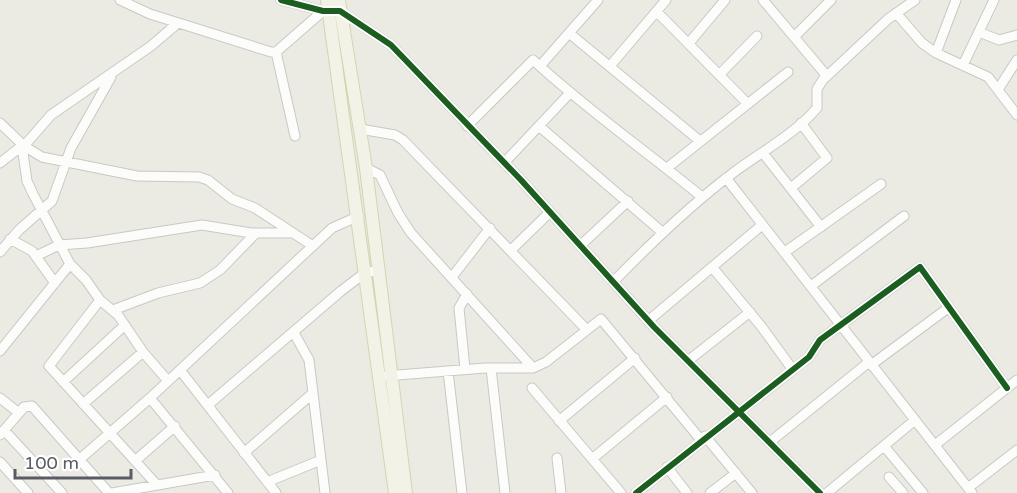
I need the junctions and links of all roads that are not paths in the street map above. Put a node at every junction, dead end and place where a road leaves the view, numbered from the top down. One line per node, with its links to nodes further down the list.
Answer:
1 (122, 0): 14 (street)
2 (281, 0): 11 (street)
3 (598, 0): 16 (street)
4 (666, 0): 12 (street)
5 (725, 0): 20 (street)
6 (763, 0): 19 (street)
7 (831, 0): 19 (street)
8 (915, 0): 13 (street)
9 (956, 0): 22 (street)
10 (994, 0): 15 (street)
11 (332, 7): 21 (street); 37 (street); 39 (main road); 56 (main road)
12 (657, 12): 20 (street); 26 (street)
13 (896, 13): 22 (street); 30 (street)
14 (178, 22): 21 (street); 28 (street)
15 (978, 32): 17 (street); 24 (street)
16 (569, 33): 25 (street); 26 (street)
17 (1017, 35)
18 (757, 36): 29 (street)
19 (795, 36): 30 (street)
20 (689, 43): 29 (street)
21 (276, 52): 40 (street)
22 (936, 53): 24 (street)
23 (1017, 60): 31 (street)
24 (963, 64): 31 (street)
25 (540, 66): 32 (street); 37 (street)
26 (610, 66): 41 (street)
27 (788, 72): 33 (street)
28 (113, 73): 42 (street); 44 (street)
29 (719, 75): 33 (street)
30 (826, 77): 36 (street)
31 (999, 88): 34 (street)
32 (569, 94): 38 (street); 48 (street)
33 (748, 104): 41 (street)
34 (1017, 115)
35 (0, 123): 42 (street)
36 (801, 123): 43 (street); 51 (street)
37 (467, 126): 46 (street)
38 (539, 126): 46 (street); 53 (street)
39 (360, 129): 47 (main road); 60 (street)
40 (295, 136)
41 (700, 141): 48 (street)
42 (24, 146): 44 (street); 45 (street); 54 (street)
43 (763, 153): 49 (street); 51 (street)
44 (64, 162): 54 (street); 63 (street)
45 (0, 163)
46 (504, 163): 55 (street)
47 (366, 168): 74 (main road); 76 (street)
48 (667, 168): 52 (street)
49 (726, 178): 52 (street); 58 (street)
50 (881, 184): 59 (street)
51 (791, 188): 59 (street)
52 (702, 197): 61 (street)
53 (628, 201): 61 (street); 66 (street)
54 (42, 211): 64 (street); 65 (street)
55 (550, 212): 66 (street); 68 (street)
56 (359, 216): 67 (street); 75 (main road)
57 (904, 216): 79 (street)
58 (762, 225): 70 (street); 73 (street)
59 (821, 227): 70 (street)
60 (490, 228): 68 (street); 76 (street)
61 (662, 232): 77 (street)
62 (256, 233): 63 (street); 65 (street); 83 (street)
63 (291, 233): 67 (street)
64 (10, 239): 69 (street); 71 (street)
65 (59, 245): 71 (street); 72 (street)
66 (581, 245): 77 (street)
67 (313, 246): 98 (street)
68 (511, 250): 88 (street)
69 (0, 252)
70 (785, 252): 79 (street)
71 (36, 256): 78 (street)
72 (70, 264): 78 (street); 81 (street)
73 (712, 267): 84 (street); 85 (street)
74 (380, 271): 75 (street); 101 (main road)
75 (366, 272): 89 (street); 101 (main road)
76 (452, 277): 80 (street)
77 (613, 282): 85 (street)
78 (55, 283): 90 (street)
79 (811, 286): 87 (street)
80 (467, 294): 96 (street); 97 (street)
81 (100, 300): 83 (street); 104 (street)
82 (948, 308): 87 (street); 94 (street); 106 (street)
83 (113, 310): 86 (street)
84 (750, 312): 93 (street); 99 (street)
85 (648, 321): 93 (street)
86 (125, 326): 91 (street); 104 (street)
87 (840, 326): 94 (street); 99 (street)
88 (587, 330): 92 (street); 96 (street)
89 (294, 333): 107 (street); 112 (street)
90 (0, 351)
91 (143, 352): 103 (street); 111 (street)
92 (636, 358): 108 (street); 115 (street)
93 (689, 360): 113 (street)
94 (870, 364): 116 (street); 121 (street)
95 (491, 368): 96 (street); 97 (street); 148 (street)
96 (533, 368)
97 (465, 369): 100 (street)
98 (180, 370): 103 (street); 112 (street)
99 (793, 370): 113 (street)
100 (448, 371): 101 (street); 147 (street)
101 (386, 376): 145 (main road); 146 (main road)
102 (1017, 380): 106 (street)
103 (168, 381): 110 (street)
104 (63, 382): 111 (street)
105 (532, 388): 115 (street)
106 (1007, 388): 122 (street)
107 (313, 393): 125 (street); 129 (street)
108 (667, 397): 120 (street); 128 (street)
109 (0, 398): 114 (street)
110 (150, 398): 117 (street); 119 (street)
111 (82, 404): 119 (street)
112 (209, 404): 125 (street)
113 (740, 412): 120 (street); 121 (street)
114 (19, 413): 118 (street); 127 (street)
115 (559, 420): 128 (street)
116 (915, 420): 122 (street); 123 (street)
117 (175, 426): 130 (street); 134 (street)
118 (2, 432): 140 (street)
119 (109, 433): 127 (street); 130 (street)
120 (703, 438): 132 (street); 133 (street)
121 (770, 442): 155 (street)
122 (935, 445): 138 (street)
123 (884, 446): 156 (street); 158 (street)
124 (1017, 451): 138 (street)
125 (244, 453): 136 (street)
126 (557, 458): 149 (street)
127 (80, 459): 141 (street)
128 (592, 459): 150 (street)
129 (321, 460): 136 (street); 144 (street)
130 (135, 461): 137 (street)
131 (0, 462): 139 (street)
132 (667, 467): 151 (street); 152 (street)
133 (736, 473): 153 (street); 154 (street)
134 (215, 475): 137 (street); 142 (street)
135 (889, 477): 157 (street)
136 (267, 482): 143 (street)
137 (157, 485): 141 (street)
138 (970, 491)
139 (28, 493)
140 (62, 493)
141 (111, 493)
142 (228, 493)
143 (276, 493)
144 (325, 493)
145 (395, 493)
146 (406, 493)
147 (462, 493)
148 (505, 493)
149 (561, 493)
150 (621, 493)
151 (636, 493)
152 (687, 493)
153 (710, 493)
154 (752, 493)
155 (820, 493)
156 (827, 493)
157 (903, 493)
158 (923, 493)

